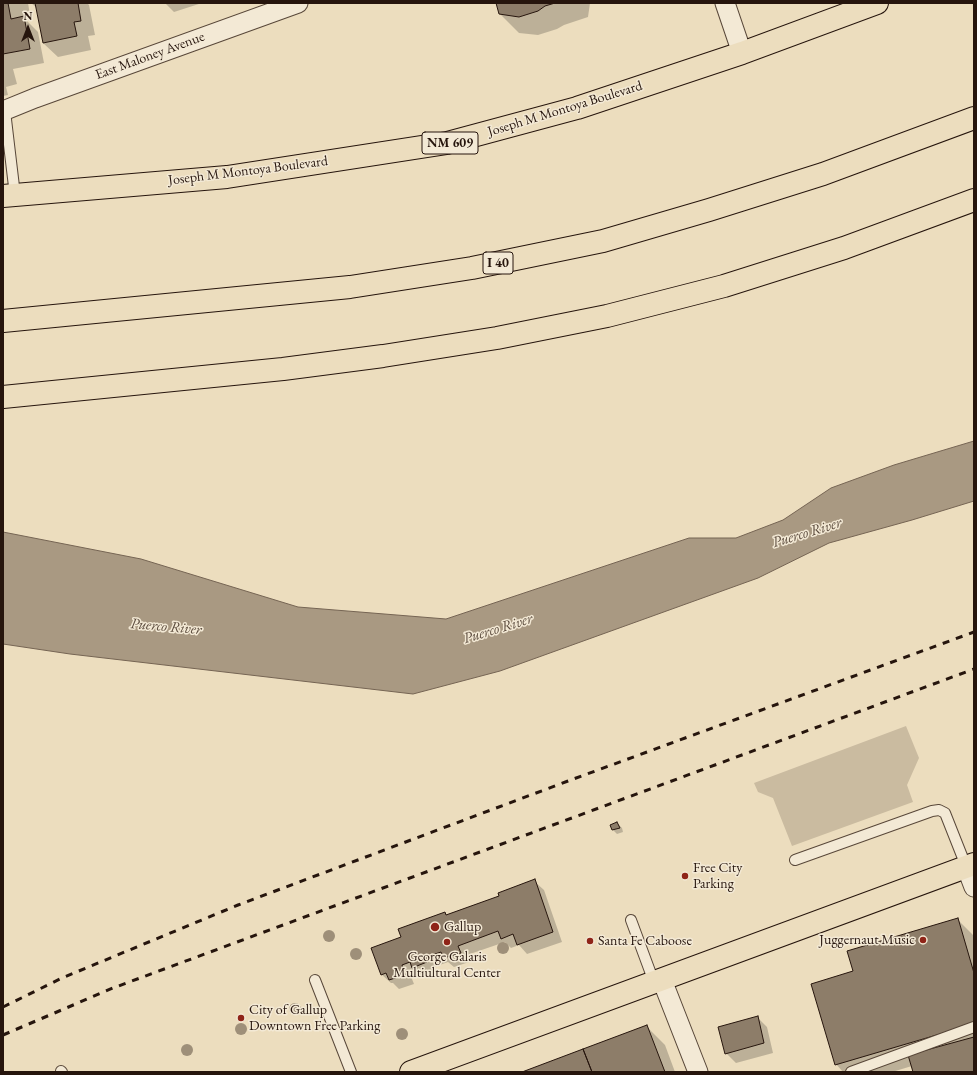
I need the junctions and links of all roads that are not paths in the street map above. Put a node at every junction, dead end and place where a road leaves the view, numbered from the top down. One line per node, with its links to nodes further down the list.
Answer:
1 (298, 3): 5 (street, East Maloney Avenue)
2 (725, 3): 4 (street)
3 (877, 3): 4 (main road, Joseph M Montoya Boulevard / NM 609)
4 (742, 53): 7 (main road, Joseph M Montoya Boulevard / NM 609)
5 (4, 111): 7 (lane)
6 (974, 118): 9 (main road, I 40)
7 (9, 195)
8 (974, 200): 10 (main road)
9 (3, 321)
10 (3, 397)
11 (795, 860): 12 (lane)
12 (970, 865): 13 (street); 16 (main road)
13 (974, 887)
14 (631, 920): 16 (lane)
15 (315, 980): 18 (lane)
16 (658, 981): 19 (main road); 20 (street)
17 (974, 1027): 21 (lane)
18 (351, 1072)
19 (412, 1072)
20 (698, 1072)
21 (851, 1072)

